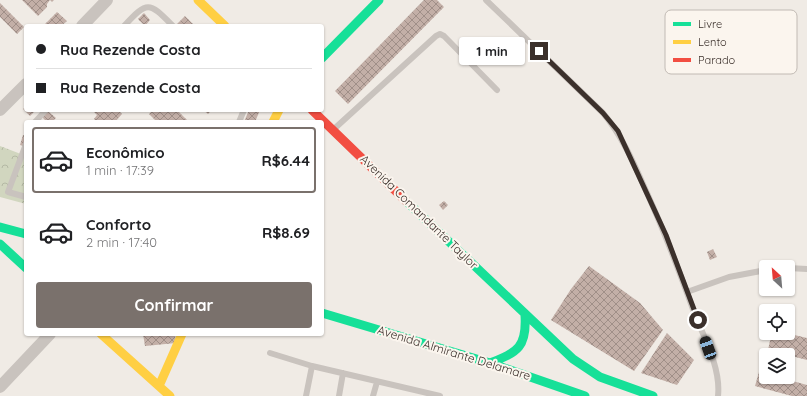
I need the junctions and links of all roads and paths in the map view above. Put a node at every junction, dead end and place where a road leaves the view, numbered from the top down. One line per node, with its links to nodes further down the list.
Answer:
1 (108, 0): 5 (street)
2 (198, 0): 8 (main road)
3 (379, 0): 9 (main road)
4 (486, 0): 28 (lane)
5 (84, 24)
6 (126, 24): 7 (lane)
7 (171, 24)
8 (222, 24)
9 (324, 56)
10 (24, 86): 12 (street)
11 (497, 90): 18 (lane)
12 (0, 110)
13 (44, 112): 15 (lane)
14 (314, 112): 16 (main road, Avenida Comandante Taylor)
15 (37, 120)
16 (322, 120)
17 (324, 121): 18 (main road, Avenida Comandante Taylor)
18 (333, 130): 30 (main road, Avenida Comandante Taylor)
19 (24, 149): 20 (lane)
20 (24, 196)
21 (0, 227): 22 (main road)
22 (24, 233)
23 (0, 244): 24 (main road)
24 (24, 266)
25 (795, 268): 26 (lane)
26 (807, 269)
27 (759, 271): 28 (lane)
28 (687, 292): 50 (lane)
29 (324, 314): 35 (main road, Avenida Almirante Delamare)
30 (525, 315): 35 (main road); 49 (main road)
31 (48, 336): 40 (street)
32 (103, 336): 39 (main road)
33 (181, 336): 39 (main road)
34 (270, 353): 36 (lane)
35 (490, 363): 48 (main road, Avenida Almirante Delamare)
36 (312, 366): 37 (lane); 43 (lane)
37 (343, 373): 38 (lane); 44 (lane)
38 (377, 382): 41 (lane); 45 (lane)
39 (159, 386): 42 (main road)
40 (0, 387)
41 (411, 389): 46 (lane); 47 (lane)
42 (170, 396)
43 (306, 396)
44 (339, 396)
45 (373, 396)
46 (408, 396)
47 (440, 396)
48 (585, 396)
49 (654, 396)
50 (718, 396)

